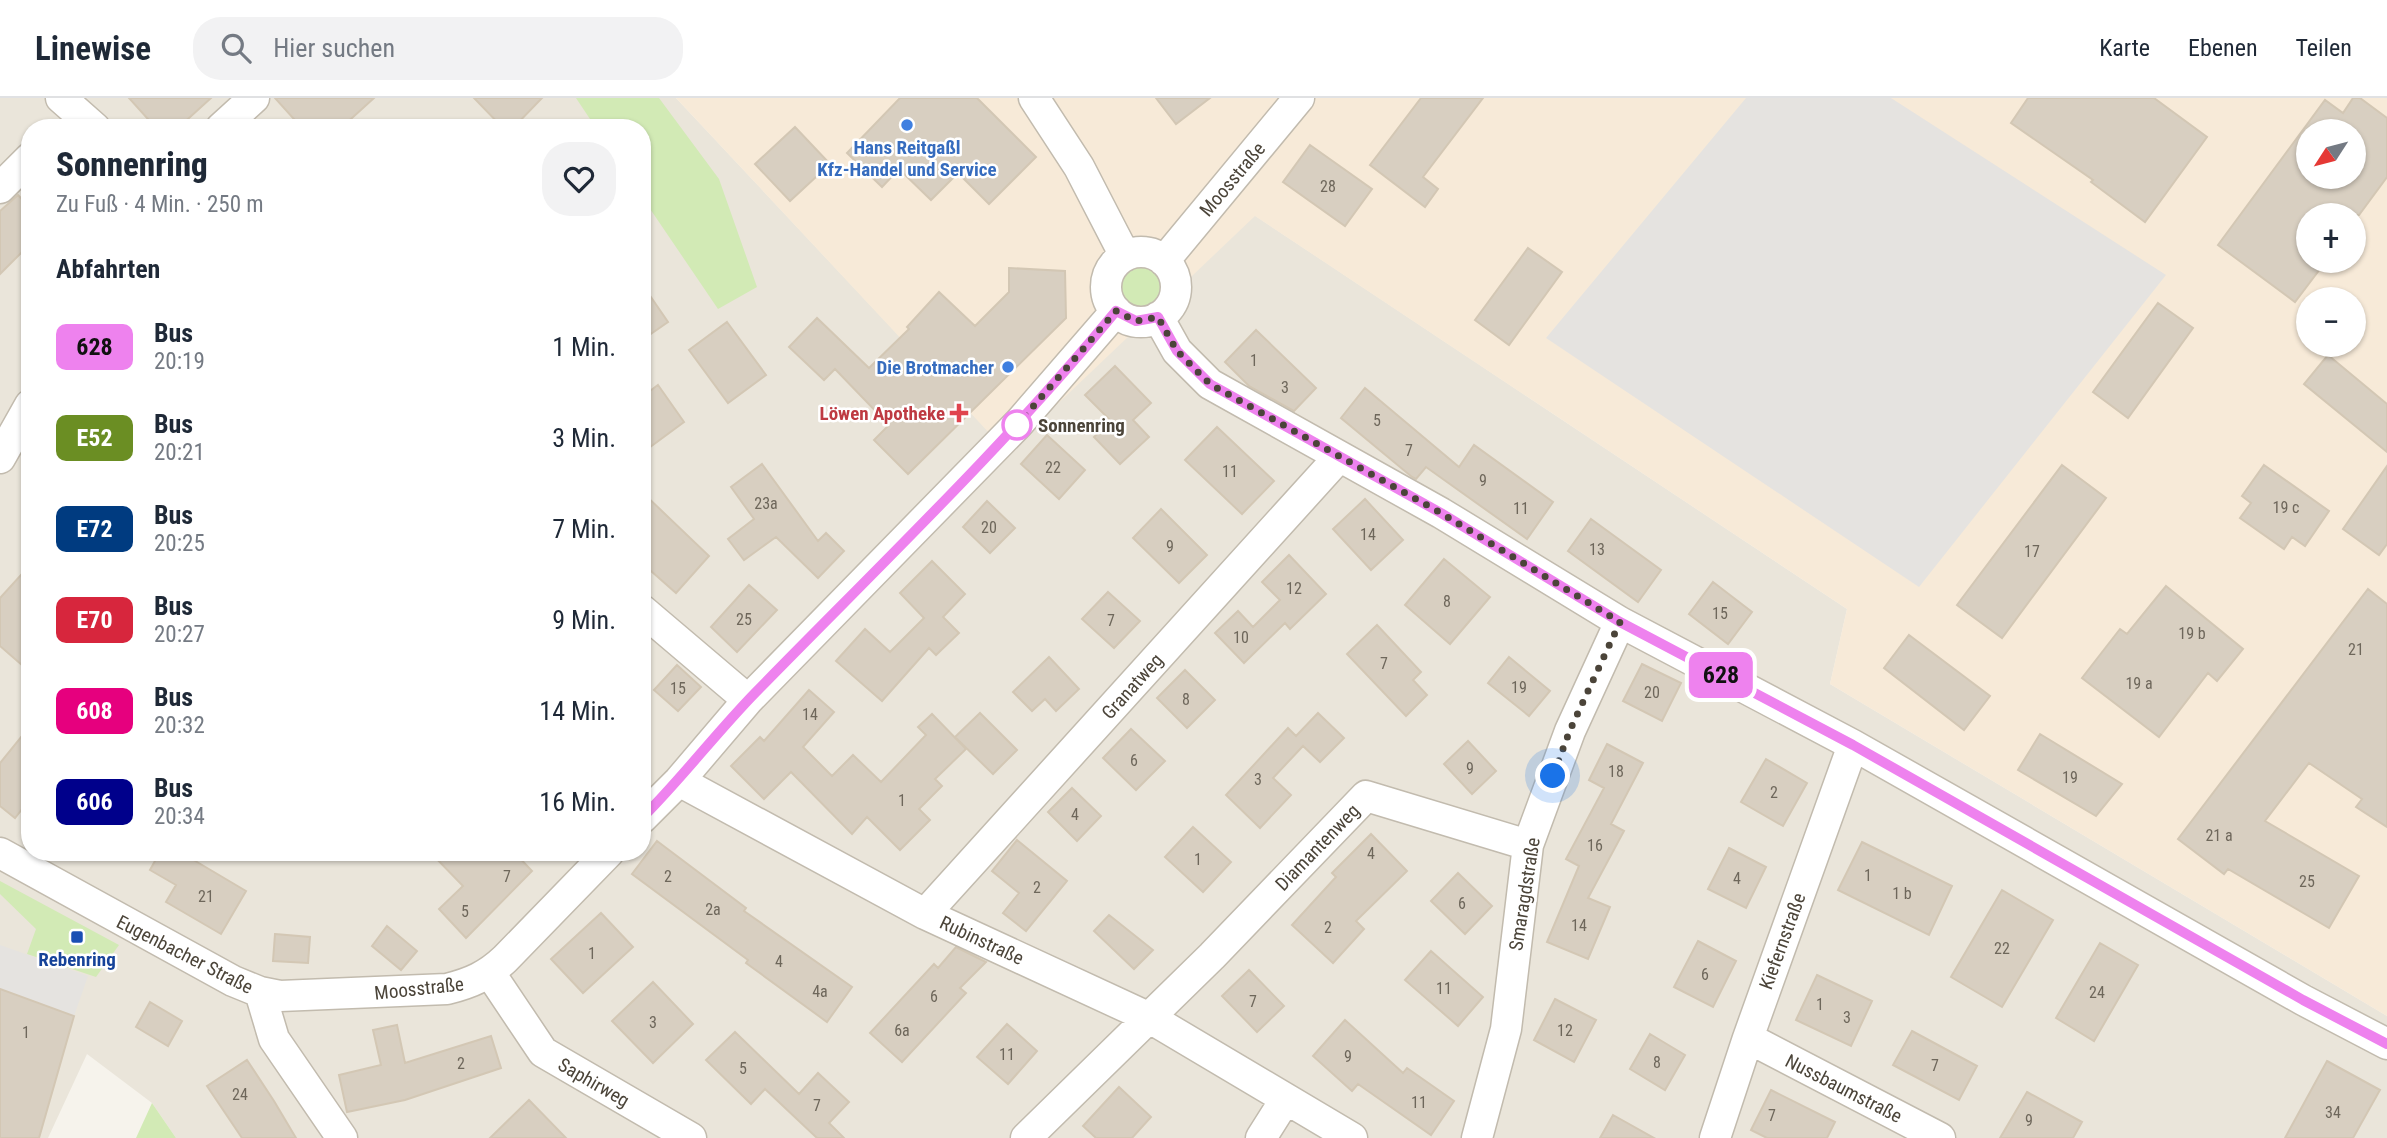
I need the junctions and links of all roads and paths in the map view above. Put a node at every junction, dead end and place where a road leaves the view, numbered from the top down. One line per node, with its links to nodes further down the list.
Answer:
1 (254, 98): 4 (street)
2 (1034, 98): 7 (street)
3 (1299, 98): 8 (street, Moosstraße)
4 (231, 119)
5 (21, 167): 6 (street)
6 (0, 188)
7 (1125, 256): 8 (street); 9 (street)
8 (1164, 261): 10 (street)
9 (1116, 311): 10 (street); 16 (street)
10 (1158, 317): 13 (street)
11 (21, 423): 12 (street)
12 (10, 445)
13 (1339, 457): 15 (street); 23 (street, Granatweg)
14 (651, 618): 16 (street)
15 (1620, 622): 17 (street); 20 (street, Smaragdstraße)
16 (748, 700): 18 (street)
17 (1853, 745): 27 (street, Kiefernstraße); 28 (street)
18 (679, 781): 19 (street); 23 (street, Rubinstraße)
19 (651, 809)
20 (1528, 845): 26 (street, Diamantenweg); 35 (street, Smaragdstraße)
21 (0, 853): 25 (street, Eugenbacher Straße)
22 (600, 861): 24 (street, Moosstraße)
23 (925, 914): 26 (street, Rubinstraße)
24 (490, 973): 25 (street, Moosstraße); 31 (street, Saphirweg)
25 (260, 992): 30 (street, Eugenbacher Straße)
26 (1150, 1018): 29 (street, Rubinstraße); 32 (street)
27 (1748, 1038): 36 (street, Kiefernstraße); 37 (street, Nussbaumstraße)
28 (2387, 1044)
29 (1285, 1100): 33 (street); 34 (street, Rubinstraße)
30 (342, 1138)
31 (691, 1138)
32 (1026, 1138)
33 (1261, 1138)
34 (1352, 1138)
35 (1477, 1138)
36 (1716, 1138)
37 (1940, 1138)

